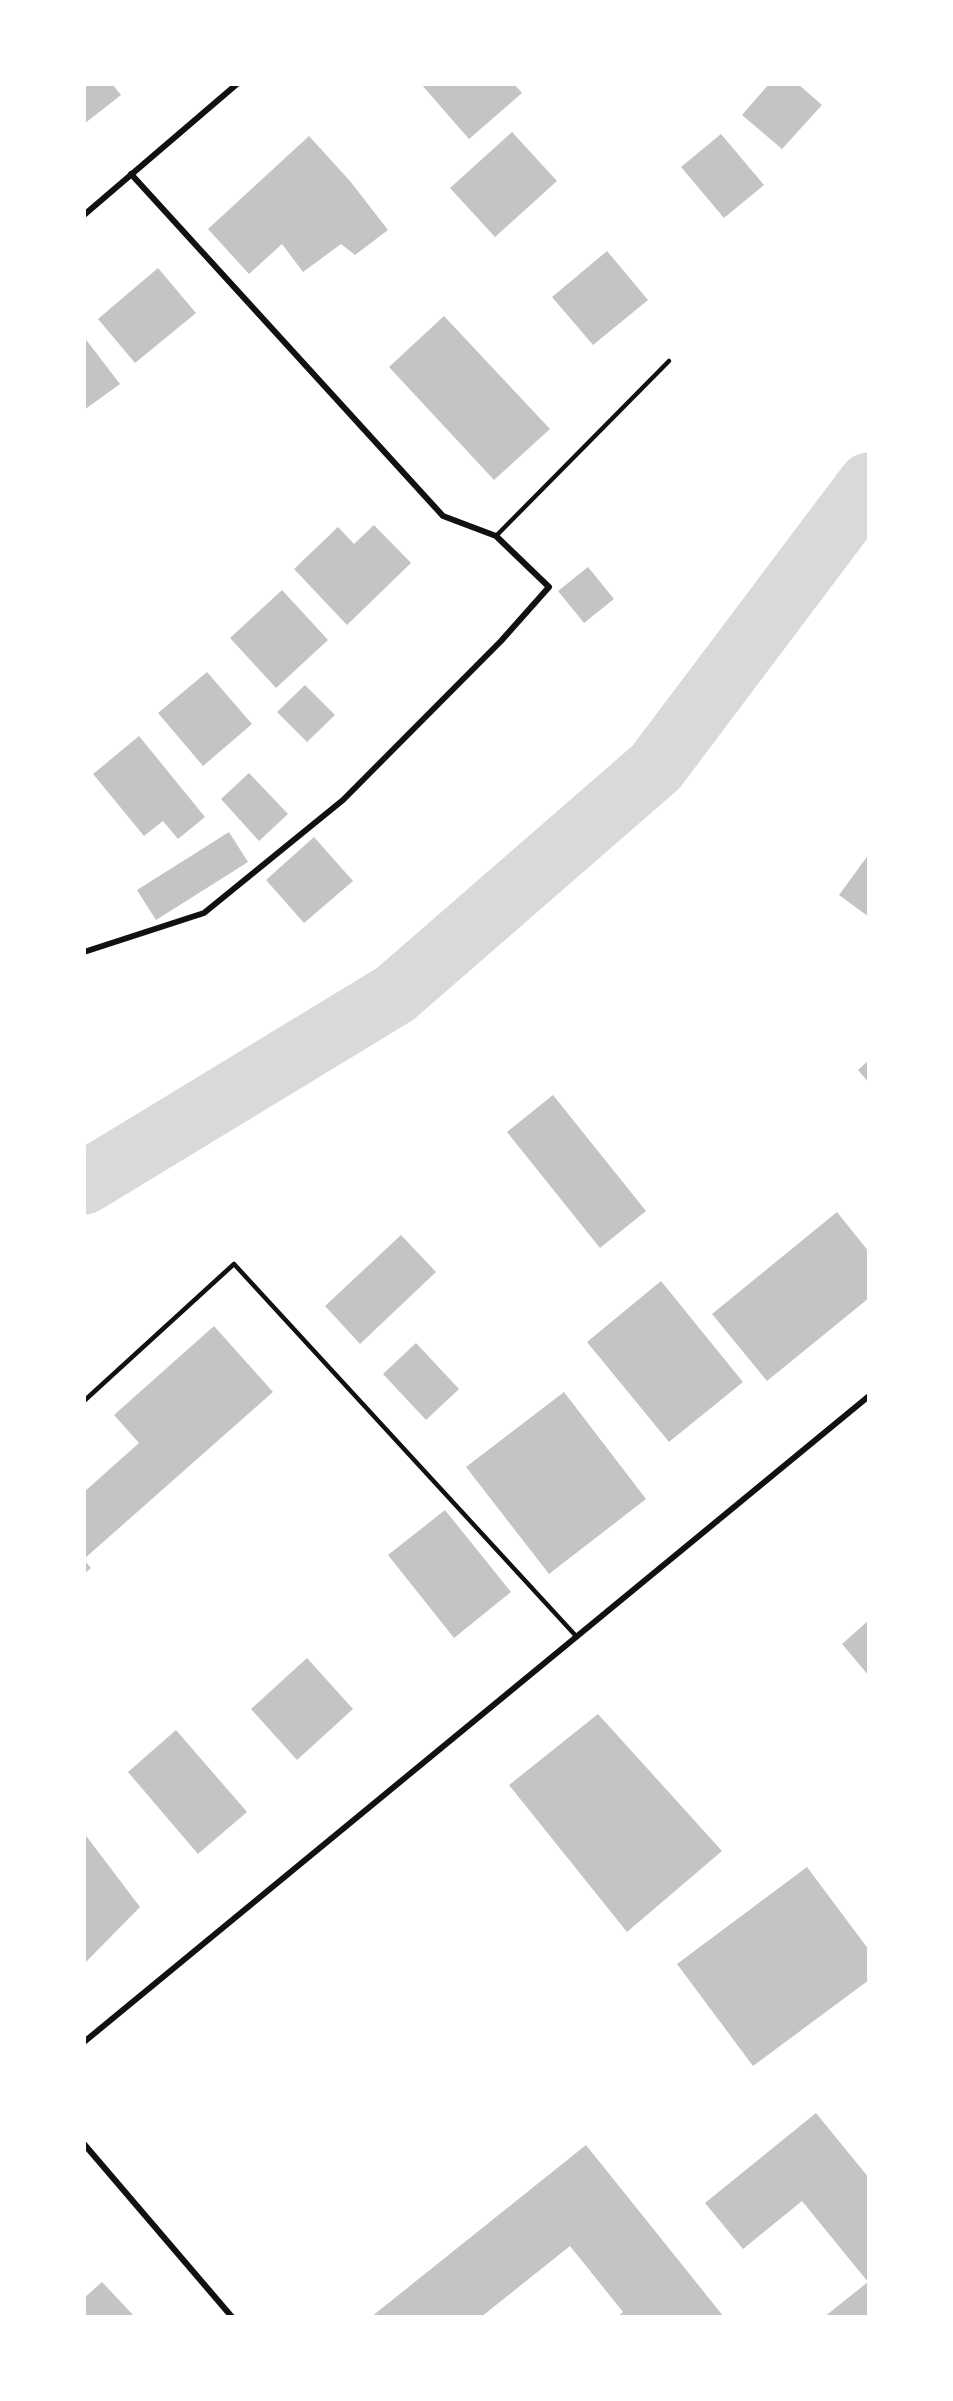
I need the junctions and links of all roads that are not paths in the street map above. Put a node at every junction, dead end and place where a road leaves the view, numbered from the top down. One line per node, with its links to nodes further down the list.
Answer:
1 (237, 84): 2 (street)
2 (131, 174): 3 (street); 5 (street)
3 (84, 214)
4 (669, 361): 5 (lane)
5 (496, 536): 6 (street)
6 (84, 952)
7 (869, 1396): 9 (street)
8 (84, 1401): 9 (lane)
9 (576, 1636): 10 (street)
10 (84, 2042)
11 (84, 2144): 12 (street)
12 (232, 2317)

